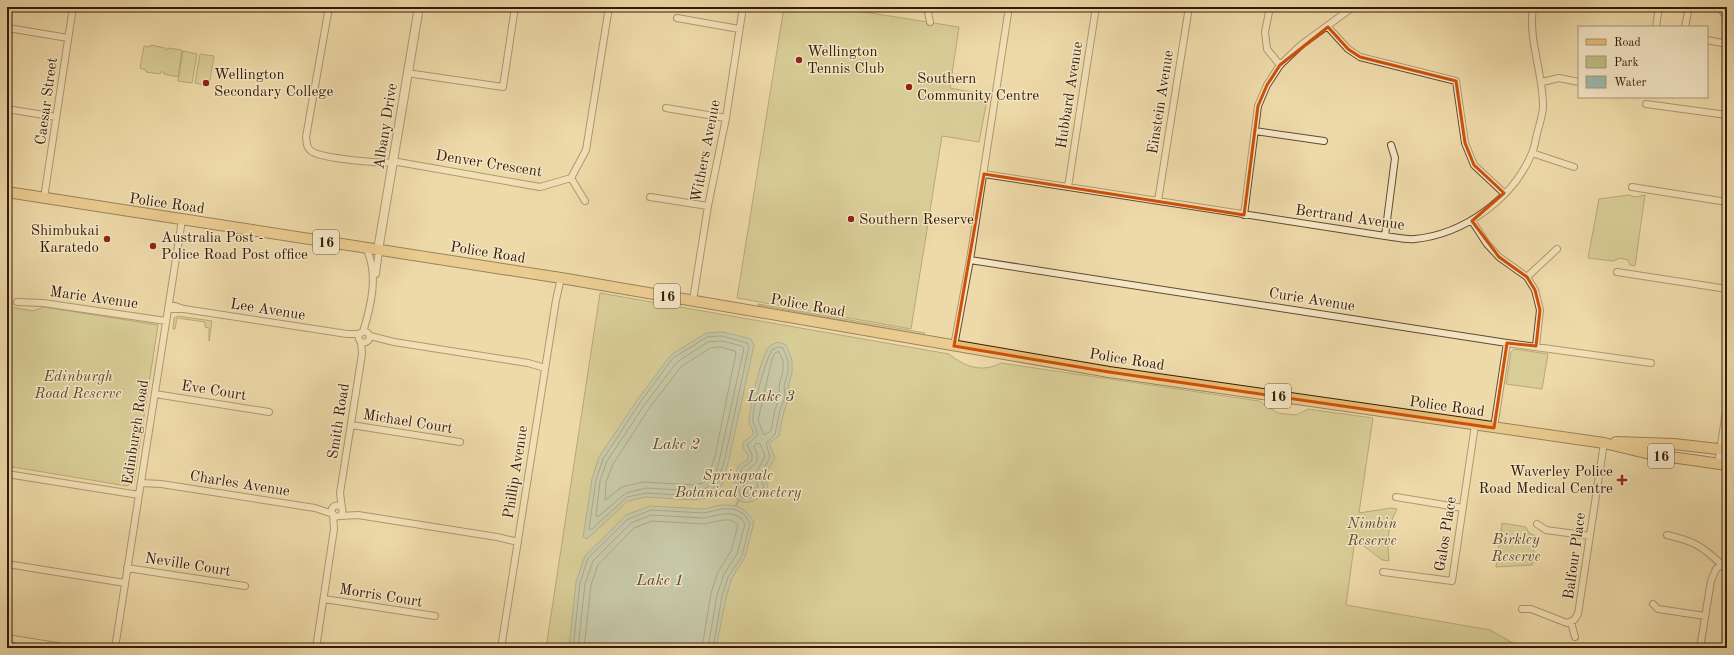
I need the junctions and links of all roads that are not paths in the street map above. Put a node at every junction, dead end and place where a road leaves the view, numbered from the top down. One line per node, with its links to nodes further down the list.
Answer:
1 (73, 7): 23 (street, Caesar Street)
2 (328, 7): 40 (street, Denver Crescent)
3 (419, 7): 27 (street, Albany Drive)
4 (515, 7): 27 (street)
5 (609, 7): 43 (street)
6 (743, 7): 22 (street, Withers Avenue)
7 (927, 7): 17 (street)
8 (1009, 7): 42 (street)
9 (1096, 7): 44 (street, Hubbard Avenue)
10 (1189, 7): 51 (street, Einstein Avenue)
11 (1270, 7): 26 (street)
12 (1354, 7): 20 (street)
13 (1533, 7): 28 (street, Bertrand Avenue)
14 (1659, 7): 18 (street)
15 (1689, 7): 19 (street)
16 (677, 18): 22 (street)
17 (930, 22)
18 (1656, 26)
19 (1685, 26)
20 (1328, 27): 26 (street); 47 (street)
21 (8, 28): 23 (street)
22 (739, 29): 35 (street, Withers Avenue)
23 (68, 38): 34 (street, Caesar Street)
24 (1708, 40): 25 (street)
25 (1727, 44)
26 (1280, 65): 36 (street)
27 (407, 73): 40 (street, Albany Drive)
28 (1542, 82): 29 (street); 39 (street, Bertrand Avenue)
29 (1578, 82)
30 (1646, 104): 33 (street)
31 (666, 108): 35 (street)
32 (7, 110): 34 (street)
33 (1727, 115)
34 (56, 117): 49 (street, Caesar Street)
35 (726, 118): 53 (street, Withers Avenue)
36 (1254, 131): 37 (street); 54 (street)
37 (1324, 141)
38 (1391, 145): 57 (street)
39 (1532, 153): 41 (street); 47 (street, Bertrand Avenue)
40 (393, 163): 43 (street, Denver Crescent); 60 (street, Albany Drive)
41 (1574, 167)
42 (984, 174): 44 (street, Bertrand Avenue); 61 (street)
43 (571, 178): 50 (street)
44 (1068, 187): 51 (street, Bertrand Avenue)
45 (1632, 187): 52 (street)
46 (7, 192): 49 (main road, Police Road / 16)
47 (1504, 193): 56 (street, Bertrand Avenue)
48 (650, 197): 53 (street)
49 (44, 198): 55 (main road, Police Road / 16)
50 (585, 201)
51 (1158, 201): 54 (street, Bertrand Avenue)
52 (1727, 202)
53 (708, 206): 67 (street, Withers Avenue)
54 (1244, 215): 57 (street, Bertrand Avenue)
55 (182, 220): 58 (main road, Police Road / 16); 69 (street, Edinburgh Road)
56 (1472, 221): 57 (street, Bertrand Avenue); 63 (street)
57 (1385, 236)
58 (366, 248): 60 (main road, Police Road / 16); 65 (street, Smith Road)
59 (1557, 249): 63 (street)
60 (379, 250): 64 (main road, Police Road / 16); 65 (street, Smith Road)
61 (970, 260): 72 (street, Curie Avenue); 73 (street)
62 (1617, 272): 66 (street)
63 (1527, 277): 74 (street)
64 (559, 278): 67 (main road, Police Road / 16); 76 (street, Phillip Avenue)
65 (373, 283): 71 (street, Smith Road)
66 (1727, 289)
67 (693, 300): 73 (main road, Police Road / 16)
68 (17, 302): 70 (street, Marie Avenue)
69 (168, 307): 70 (street, Edinburgh Road); 71 (street, Lee Avenue)
70 (166, 320): 77 (street, Edinburgh Road)
71 (364, 337): 76 (street, Lee Avenue); 80 (street, Smith Road)
72 (1507, 343): 74 (street, Curie Avenue); 82 (street)
73 (954, 346): 81 (main road, Police Road / 16)
74 (1536, 346): 75 (street, Curie Avenue)
75 (1651, 363)
76 (545, 365): 101 (street, Phillip Avenue)
77 (155, 394): 79 (street, Eve Court); 88 (street, Edinburgh Road)
78 (1727, 405): 85 (street)
79 (269, 412)
80 (351, 425): 83 (street, Michael Court); 89 (street, Smith Road)
81 (1476, 425): 82 (main road, Police Road / 16); 93 (street, Galos Place)
82 (1494, 428): 84 (main road, Police Road / 16)
83 (460, 442)
84 (1604, 443): 85 (main road, Police Road / 16); 86 (main road, Police Road / 16); 100 (street, Balfour Place)
85 (1724, 449): 86 (street)
86 (1723, 465)
87 (7, 474): 90 (street)
88 (141, 481): 90 (street, Edinburgh Road); 94 (street, Charles Avenue)
89 (340, 493): 92 (street, Smith Road); 94 (street, Smith Road)
90 (139, 495): 104 (street, Edinburgh Road)
91 (1396, 498): 93 (street)
92 (342, 508): 94 (street); 95 (street); 96 (street, Smith Road)
93 (1463, 508): 105 (street, Galos Place)
94 (333, 511): 96 (street, Charles Avenue); 98 (street, Smith Road)
95 (358, 515): 96 (street); 101 (street)
96 (340, 516): 98 (street, Smith Road)
97 (1537, 524): 100 (street)
98 (334, 529): 108 (street, Smith Road)
99 (1667, 535): 102 (street)
100 (1590, 536): 113 (street, Balfour Place)
101 (518, 540): 119 (street, Phillip Avenue)
102 (1724, 562): 112 (street)
103 (7, 564): 106 (street)
104 (127, 568): 106 (street, Edinburgh Road); 107 (street, Neville Court)
105 (1383, 572)
106 (125, 583): 117 (street, Edinburgh Road)
107 (245, 586)
108 (324, 599): 111 (street, Morris Court); 118 (street, Smith Road)
109 (1653, 604): 112 (street)
110 (1522, 609): 113 (street, Balfour Place)
111 (435, 616)
112 (1705, 616): 120 (street)
113 (1571, 622): 115 (street, Balfour Place)
114 (7, 638): 116 (street)
115 (1575, 638)
116 (70, 648)
117 (115, 648)
118 (316, 648)
119 (501, 648)
120 (1700, 648)

